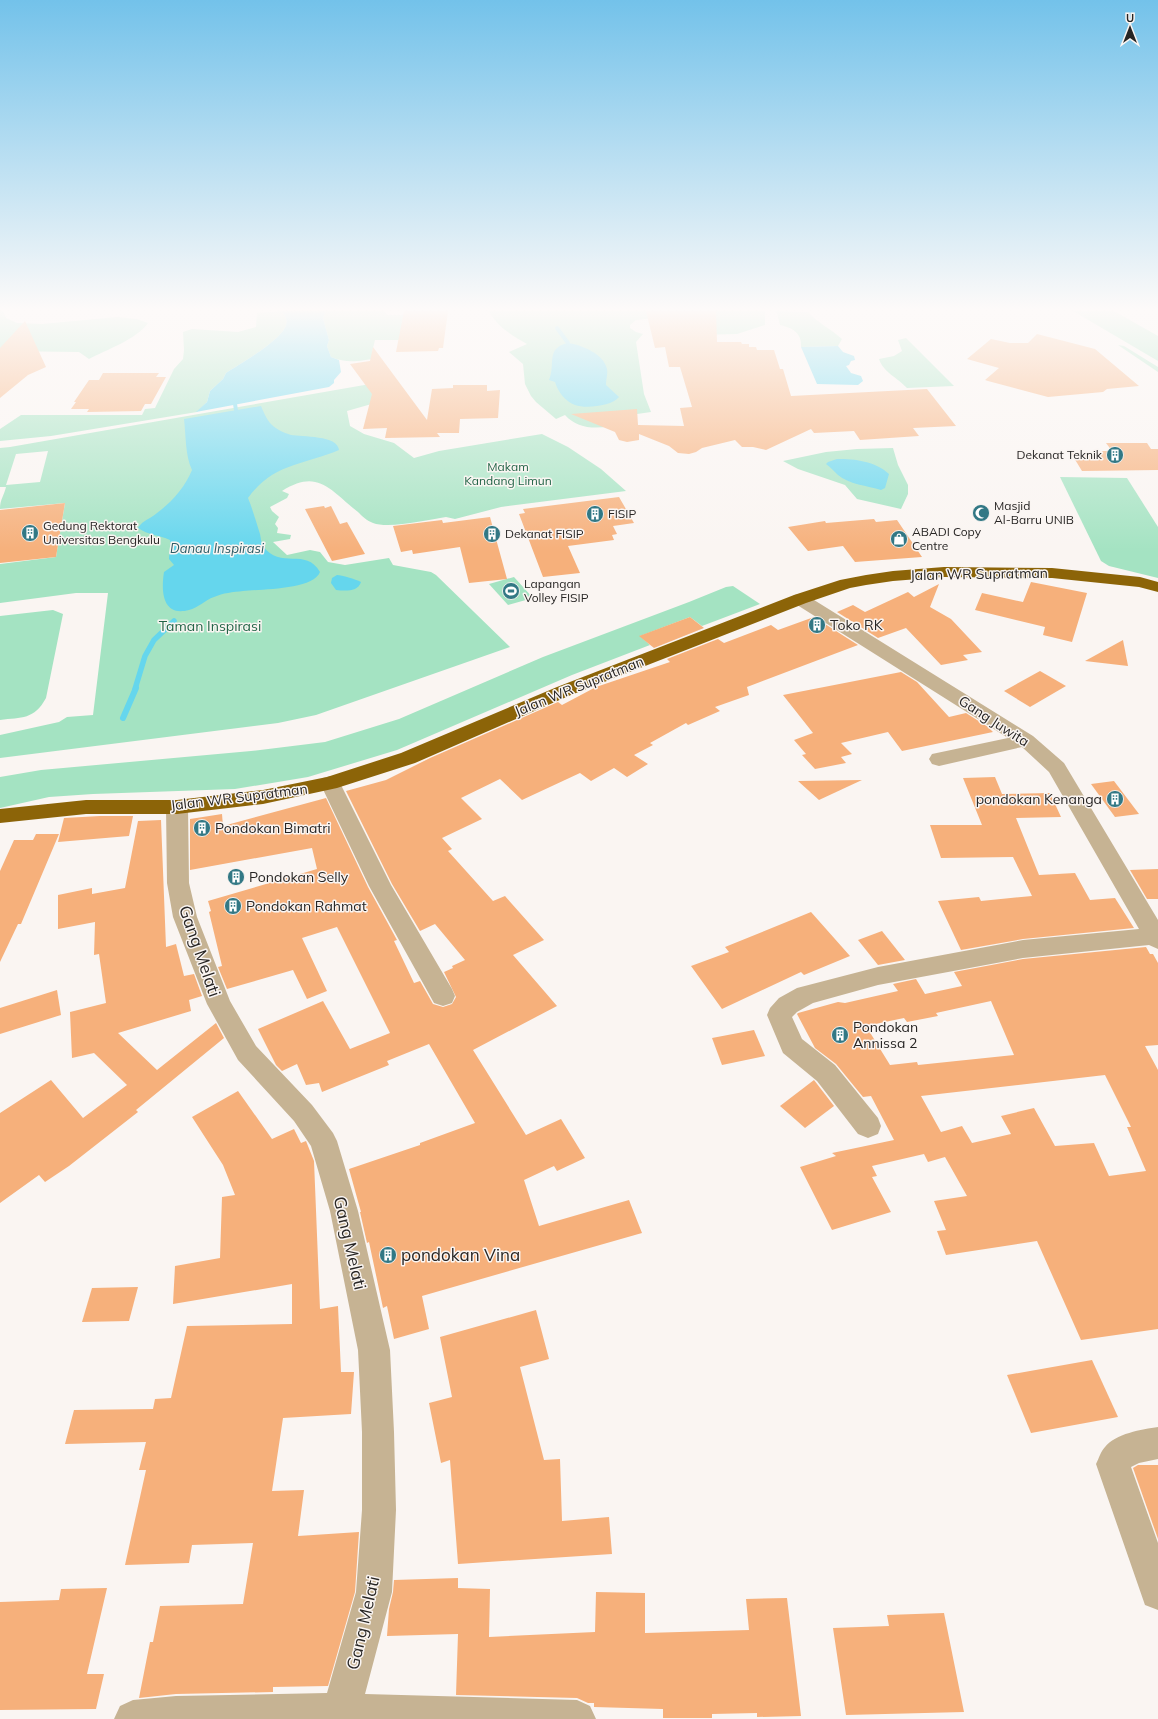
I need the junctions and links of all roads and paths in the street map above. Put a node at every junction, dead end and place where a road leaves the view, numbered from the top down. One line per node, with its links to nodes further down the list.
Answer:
1 (1158, 587): 2 (highway, Jalan WR Supratman)
2 (800, 599): 3 (street, Gang Juwita); 5 (highway, Jalan WR Supratman)
3 (1026, 740): 4 (street); 8 (street, Gang Juwita)
4 (938, 758)
5 (330, 783): 6 (highway, Jalan WR Supratman); 9 (street)
6 (177, 807): 7 (highway, Jalan WR Supratman); 13 (street, Gang Melati)
7 (0, 816)
8 (1156, 938): 10 (street)
9 (444, 996)
10 (868, 1126)
11 (1158, 1442): 12 (street)
12 (1158, 1592)
13 (340, 1716): 14 (street); 15 (street)
14 (133, 1719)
15 (577, 1719)

